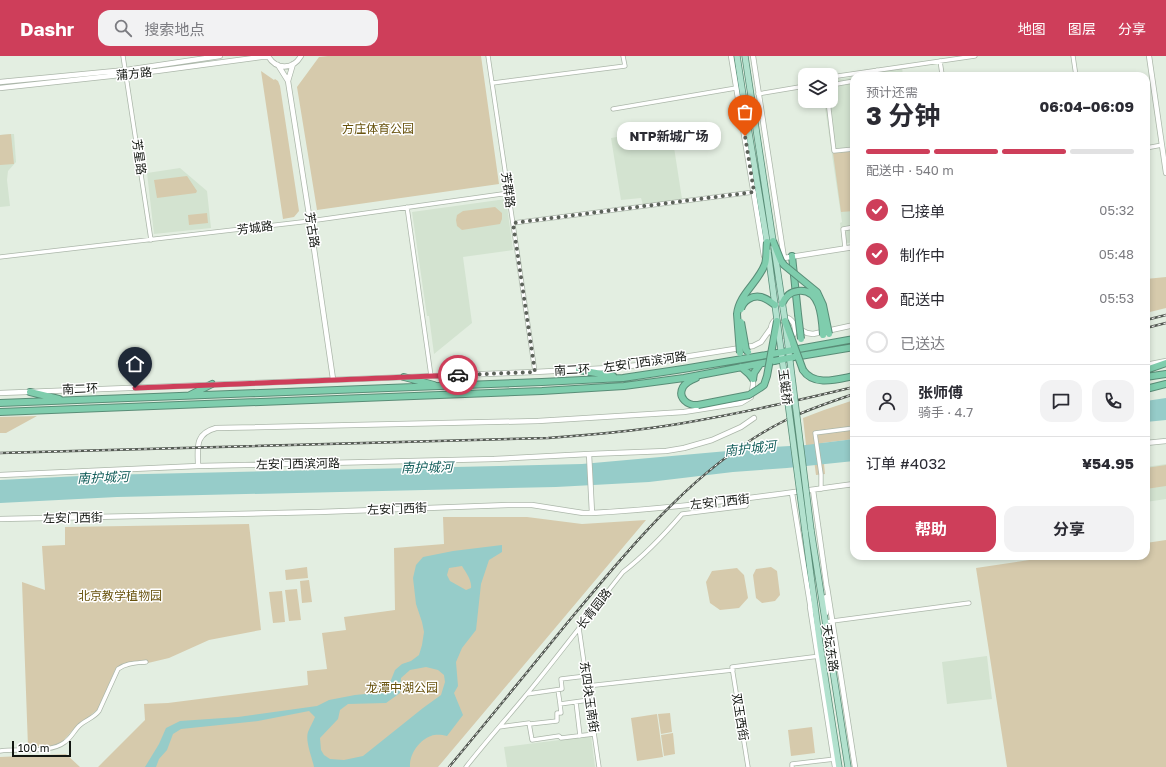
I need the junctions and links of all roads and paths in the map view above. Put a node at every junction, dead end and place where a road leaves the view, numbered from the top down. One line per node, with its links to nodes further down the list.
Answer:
1 (123, 56): 21 (street, 芳星路)
2 (220, 56): 21 (street, 蒲方路)
3 (268, 56): 16 (street); 21 (street, 蒲方路)
4 (301, 56): 15 (street)
5 (488, 56): 27 (street, 芳群路)
6 (623, 56): 27 (street)
7 (731, 56): 31 (street)
8 (737, 56): 36 (main road)
9 (745, 56): 48 (main road)
10 (753, 56): 32 (street)
11 (975, 56): 14 (street)
12 (1073, 56): 20 (street)
13 (1149, 56): 37 (street)
14 (940, 61): 17 (street); 19 (street)
15 (293, 64): 16 (street); 24 (street)
16 (278, 66): 24 (street)
17 (877, 70): 18 (street)
18 (862, 72)
19 (942, 72)
20 (1075, 72)
21 (126, 73): 25 (street, 蒲方路); 30 (street, 蒲方路); 47 (street, 芳星路)
22 (850, 74): 23 (street)
23 (838, 75)
24 (288, 81): 44 (street, 芳古路)
25 (0, 82)
26 (850, 83): 28 (street)
27 (493, 84): 42 (street, 芳群路)
28 (838, 84)
29 (798, 87): 32 (street)
30 (0, 88)
31 (736, 88): 33 (street); 35 (street)
32 (758, 94): 53 (street)
33 (740, 108): 36 (main road); 41 (street)
34 (829, 108): 39 (street)
35 (613, 109)
36 (747, 121): 48 (main road)
37 (1164, 145): 38 (street); 40 (street)
38 (1150, 147)
39 (850, 149)
40 (1166, 173)
41 (754, 192): 45 (street); 54 (street)
42 (509, 193): 43 (street, 芳城路); 45 (street, 芳群路)
43 (407, 207): 44 (street, 芳城路); 80 (street)
44 (310, 221): 47 (street, 芳城路); 85 (street, 芳古路)
45 (513, 223): 77 (street, 芳群路)
46 (850, 228): 50 (street)
47 (151, 240): 52 (street, 芳城路)
48 (770, 242): 55 (main road, 玉蜓桥, bridge); 56 (main road, 玉蜓桥, bridge); 61 (highway, bridge); 70 (highway, bridge)
49 (850, 247): 50 (street)
50 (845, 248): 51 (street)
51 (792, 256): 53 (street); 62 (highway, bridge)
52 (0, 257)
53 (784, 258): 54 (street)
54 (773, 260): 57 (street)
55 (782, 304): 57 (main road, 玉蜓桥, bridge); 61 (highway, bridge)
56 (775, 305): 57 (main road, 玉蜓桥, bridge); 69 (highway, bridge)
57 (781, 318): 58 (street); 60 (street); 78 (highway, bridge); 83 (highway, bridge); 115 (main road, 玉蜓桥, bridge)
58 (794, 326): 59 (street); 65 (street)
59 (850, 326)
60 (771, 328): 65 (street); 76 (street, 左安门西滨河路)
61 (826, 334): 63 (highway); 66 (highway)
62 (801, 339): 66 (highway); 68 (highway)
63 (846, 340): 64 (highway, 南二环); 66 (highway, 南二环)
64 (850, 340)
65 (783, 341): 108 (street, bridge)
66 (810, 347): 68 (highway, 南二环)
67 (850, 348): 72 (highway, 南二环, bridge)
68 (796, 349): 69 (highway, 南二环, bridge)
69 (756, 357): 70 (highway, 南二环)
70 (734, 361): 84 (highway, 南二环)
71 (1166, 362): 73 (street); 75 (highway)
72 (760, 364): 74 (highway, 南二环); 86 (highway)
73 (1150, 364)
74 (741, 368): 78 (highway, 南二环); 86 (highway)
75 (1150, 368)
76 (579, 370): 77 (street, 左安门西滨河路); 84 (highway)
77 (535, 372): 80 (street, 左安门西滨河路)
78 (702, 374): 97 (highway, 南二环)
79 (1166, 374): 81 (highway)
80 (432, 376): 82 (street, 左安门西滨河路)
81 (1150, 376)
82 (404, 377): 85 (street, 左安门西滨河路); 90 (highway)
83 (850, 377)
84 (623, 378): 90 (highway, 南二环)
85 (333, 379): 88 (street, 左安门西滨河路)
86 (753, 380): 103 (street)
87 (1166, 383): 89 (highway); 91 (highway)
88 (212, 384): 92 (street, 左安门西滨河路); 94 (highway)
89 (1150, 385)
90 (441, 386): 94 (highway, 南二环)
91 (1150, 388)
92 (30, 392): 93 (street, 左安门西滨河路); 95 (highway)
93 (0, 393)
94 (187, 396): 95 (highway, 南二环)
95 (66, 401): 96 (highway, 南二环)
96 (0, 403)
97 (0, 412)
98 (754, 418): 102 (street, 左安门西滨河路)
99 (850, 429): 106 (street)
100 (1166, 441): 101 (street)
101 (1150, 443)
102 (589, 454): 103 (street, 左安门西滨河路); 113 (street)
103 (198, 466): 104 (street, 左安门西滨河路)
104 (0, 475)
105 (850, 485): 106 (street, 左安门西街)
106 (821, 489): 107 (street, 左安门西街)
107 (813, 490): 108 (street, 左安门西街); 111 (street)
108 (802, 491): 109 (street, 左安门西街)
109 (792, 493): 110 (street, 左安门西街); 112 (street)
110 (748, 499): 113 (street, 左安门西街); 121 (street, 长青园路)
111 (816, 506): 112 (street); 116 (street)
112 (794, 509): 118 (street)
113 (592, 513): 114 (street, 左安门西街)
114 (0, 520)
115 (808, 530): 120 (main road, 天坛东路); 122 (main road, 天坛东路)
116 (827, 587): 119 (street); 120 (street)
117 (969, 603): 119 (street)
118 (810, 607): 122 (street); 123 (street)
119 (833, 621): 120 (street); 146 (street)
120 (825, 622): 145 (main road, 天坛东路)
121 (579, 627): 126 (street, 东四块玉南街); 129 (street, 长青园路)
122 (818, 630): 123 (main road, 天坛东路)
123 (820, 656): 125 (street); 138 (main road, 天坛东路)
124 (146, 662): 137 (street)
125 (733, 669): 127 (street); 141 (street, 双玉西街)
126 (586, 676): 127 (street, 东四块玉南街); 128 (street)
127 (588, 686): 130 (street, 东四块玉南街)
128 (558, 690): 129 (street); 132 (street)
129 (527, 694): 134 (street, 长青园路)
130 (589, 700): 131 (street); 135 (street, 东四块玉南街)
131 (576, 702): 132 (street); 136 (street)
132 (560, 704): 133 (street)
133 (530, 724): 134 (street); 136 (street)
134 (498, 727): 139 (street, 长青园路)
135 (594, 734): 136 (street); 140 (street, 东四块玉南街)
136 (580, 736)
137 (0, 751)
138 (836, 759): 142 (street); 143 (street); 144 (main road, 天坛东路)
139 (466, 767)
140 (598, 767)
141 (748, 767)
142 (792, 767)
143 (835, 767)
144 (839, 767)
145 (848, 767)
146 (855, 767)

